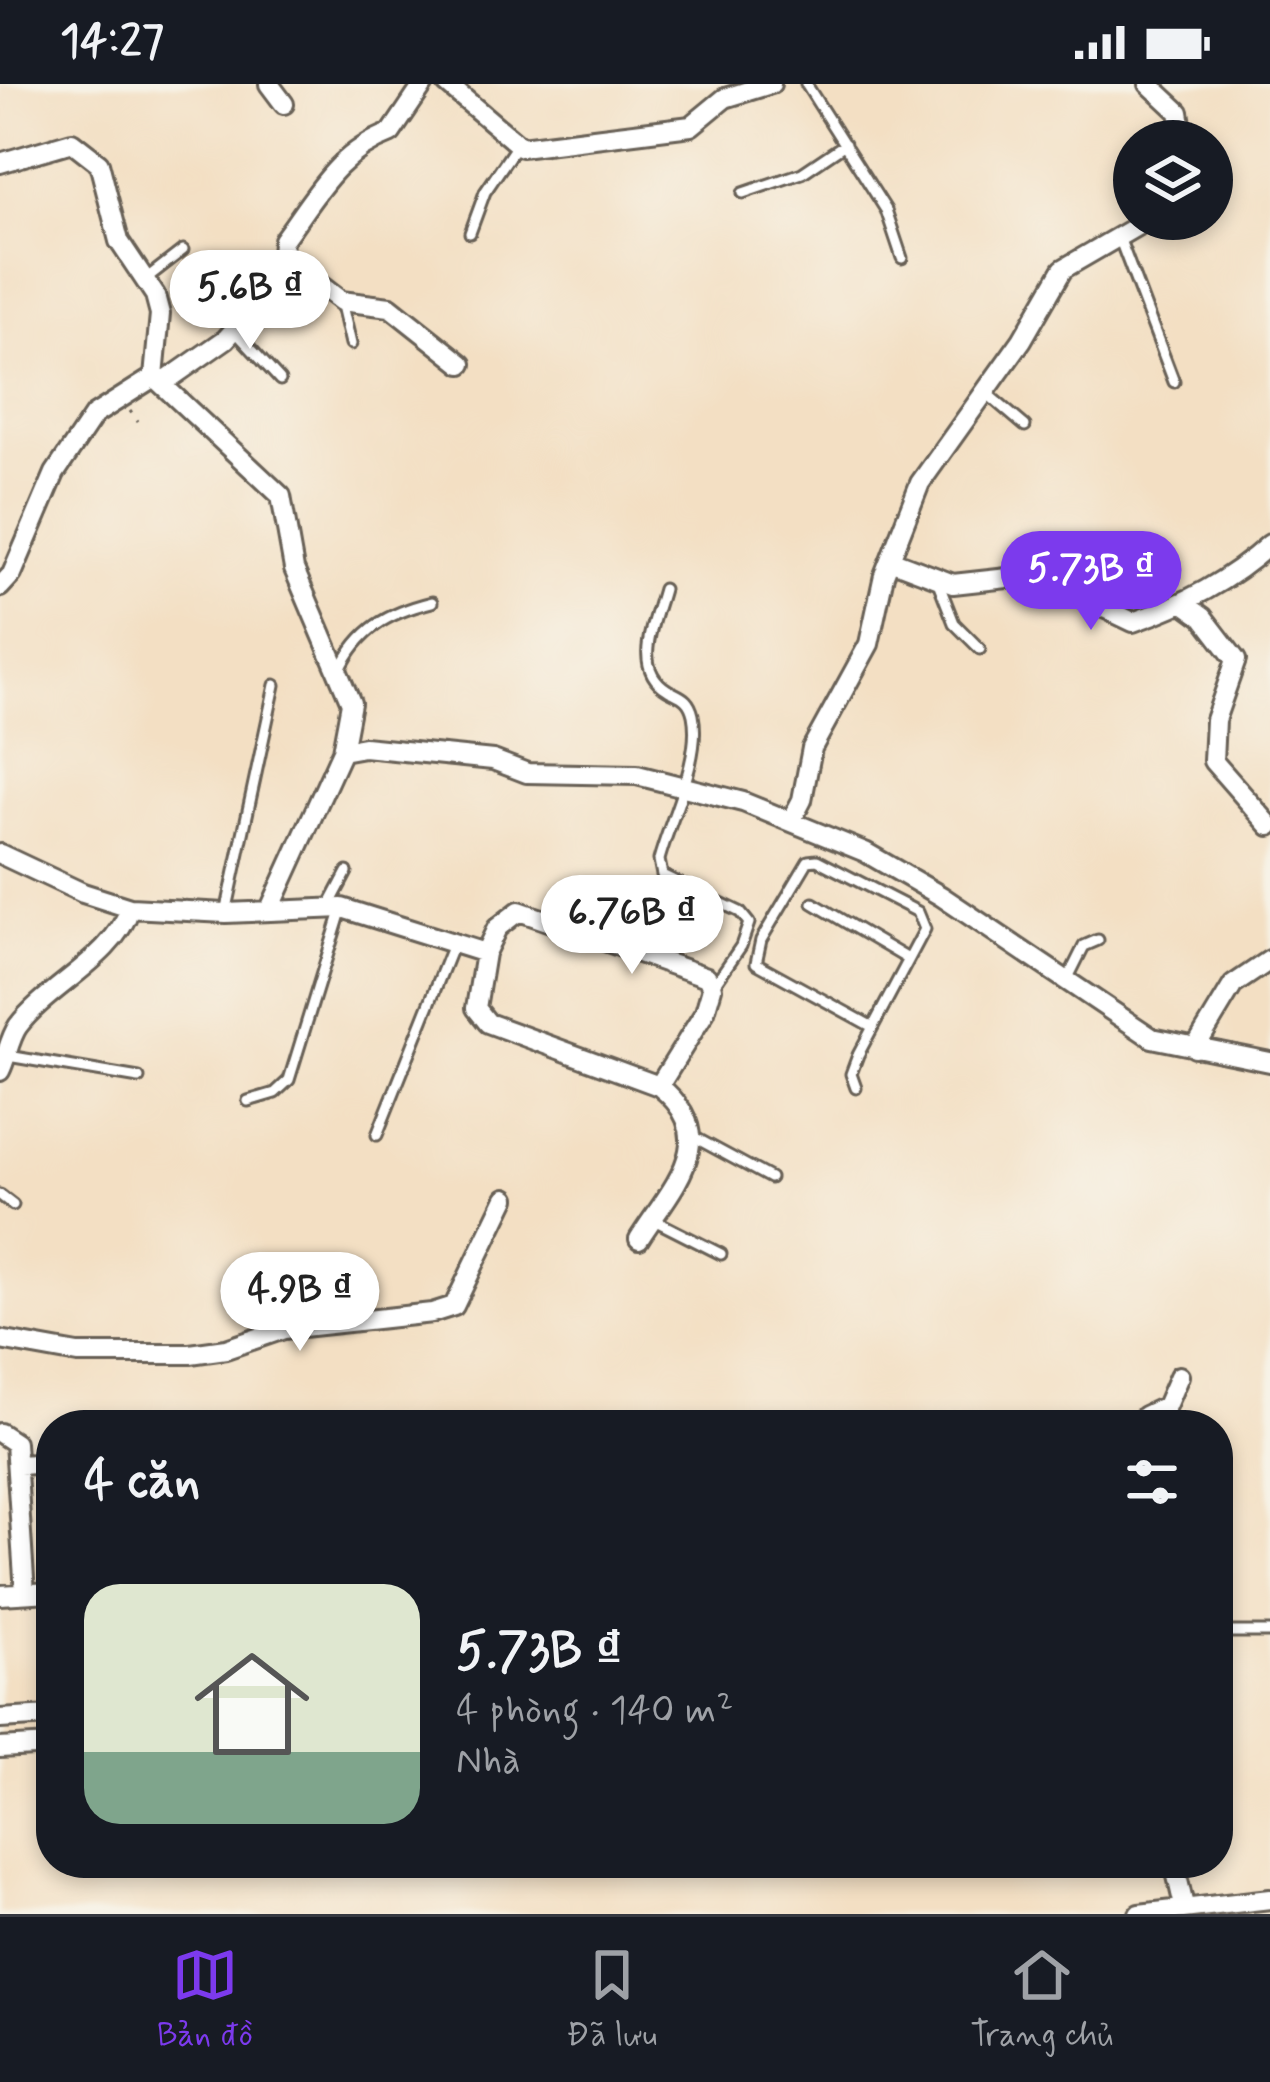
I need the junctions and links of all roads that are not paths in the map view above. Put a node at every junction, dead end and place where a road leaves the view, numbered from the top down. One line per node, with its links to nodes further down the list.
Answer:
1 (269, 84): 7 (street)
2 (424, 84): 17 (street)
3 (447, 84): 10 (street)
4 (770, 84): 10 (street)
5 (806, 84): 9 (lane)
6 (1149, 84): 8 (street)
7 (284, 104)
8 (1180, 120)
9 (845, 144): 12 (lane); 16 (lane)
10 (517, 145): 13 (lane)
11 (0, 163): 18 (street)
12 (743, 193)
13 (470, 233)
14 (1120, 240): 25 (lane); 26 (street)
15 (183, 250): 18 (lane)
16 (902, 258)
17 (290, 267): 19 (street); 20 (street)
18 (143, 281): 23 (street)
19 (340, 301): 21 (lane); 22 (street)
20 (234, 330): 23 (street); 24 (lane)
21 (351, 344)
22 (462, 364)
23 (159, 380): 31 (street); 36 (street)
24 (280, 380)
25 (1174, 382)
26 (985, 392): 27 (lane); 29 (street)
27 (1025, 426)
28 (1270, 544): 34 (street)
29 (890, 560): 30 (street); 40 (street)
30 (938, 582): 34 (street); 35 (lane)
31 (0, 587)
32 (664, 589): 39 (lane)
33 (432, 602): 36 (lane)
34 (1185, 604): 41 (street)
35 (980, 649)
36 (340, 670): 38 (street)
37 (275, 685): 48 (lane)
38 (342, 751): 39 (street); 47 (street)
39 (682, 785): 40 (street); 49 (lane)
40 (791, 821): 56 (street)
41 (1270, 826)
42 (0, 854): 45 (street)
43 (346, 872): 46 (lane)
44 (813, 903): 54 (lane)
45 (130, 908): 48 (street); 61 (street)
46 (335, 908): 47 (street); 52 (street); 65 (lane)
47 (270, 909): 48 (street)
48 (226, 913)
49 (749, 923): 50 (lane); 57 (lane)
50 (771, 925): 54 (lane); 58 (lane)
51 (1098, 940): 56 (lane)
52 (454, 942): 53 (street); 66 (lane)
53 (485, 953): 57 (street); 63 (street)
54 (908, 958): 58 (lane)
55 (1270, 960): 59 (street)
56 (1068, 978): 59 (street)
57 (712, 988): 63 (street)
58 (871, 1026): 64 (lane)
59 (1196, 1048): 60 (street)
60 (1270, 1062)
61 (4, 1063): 62 (lane)
62 (139, 1078)
63 (659, 1086): 67 (street)
64 (856, 1088)
65 (248, 1101)
66 (377, 1135)
67 (692, 1136): 68 (lane); 72 (street)
68 (770, 1178)
69 (0, 1195): 71 (lane)
70 (506, 1198): 75 (street)
71 (13, 1205)
72 (652, 1219): 73 (street); 74 (lane)
73 (639, 1239)
74 (721, 1254)
75 (0, 1340)
76 (1179, 1376): 77 (street)
77 (1157, 1410)
78 (0, 1433): 80 (street)
79 (36, 1464): 80 (street)
80 (19, 1465): 81 (street)
81 (26, 1593): 82 (street); 83 (street)
82 (36, 1593)
83 (0, 1595)
84 (1233, 1632): 85 (lane)
85 (1270, 1632)
86 (36, 1717): 87 (street)
87 (0, 1719)
88 (36, 1747): 89 (street)
89 (0, 1748)
90 (1182, 1878): 92 (street)
91 (1270, 1899): 92 (street)
92 (1198, 1908): 93 (street)
93 (1138, 1914)

